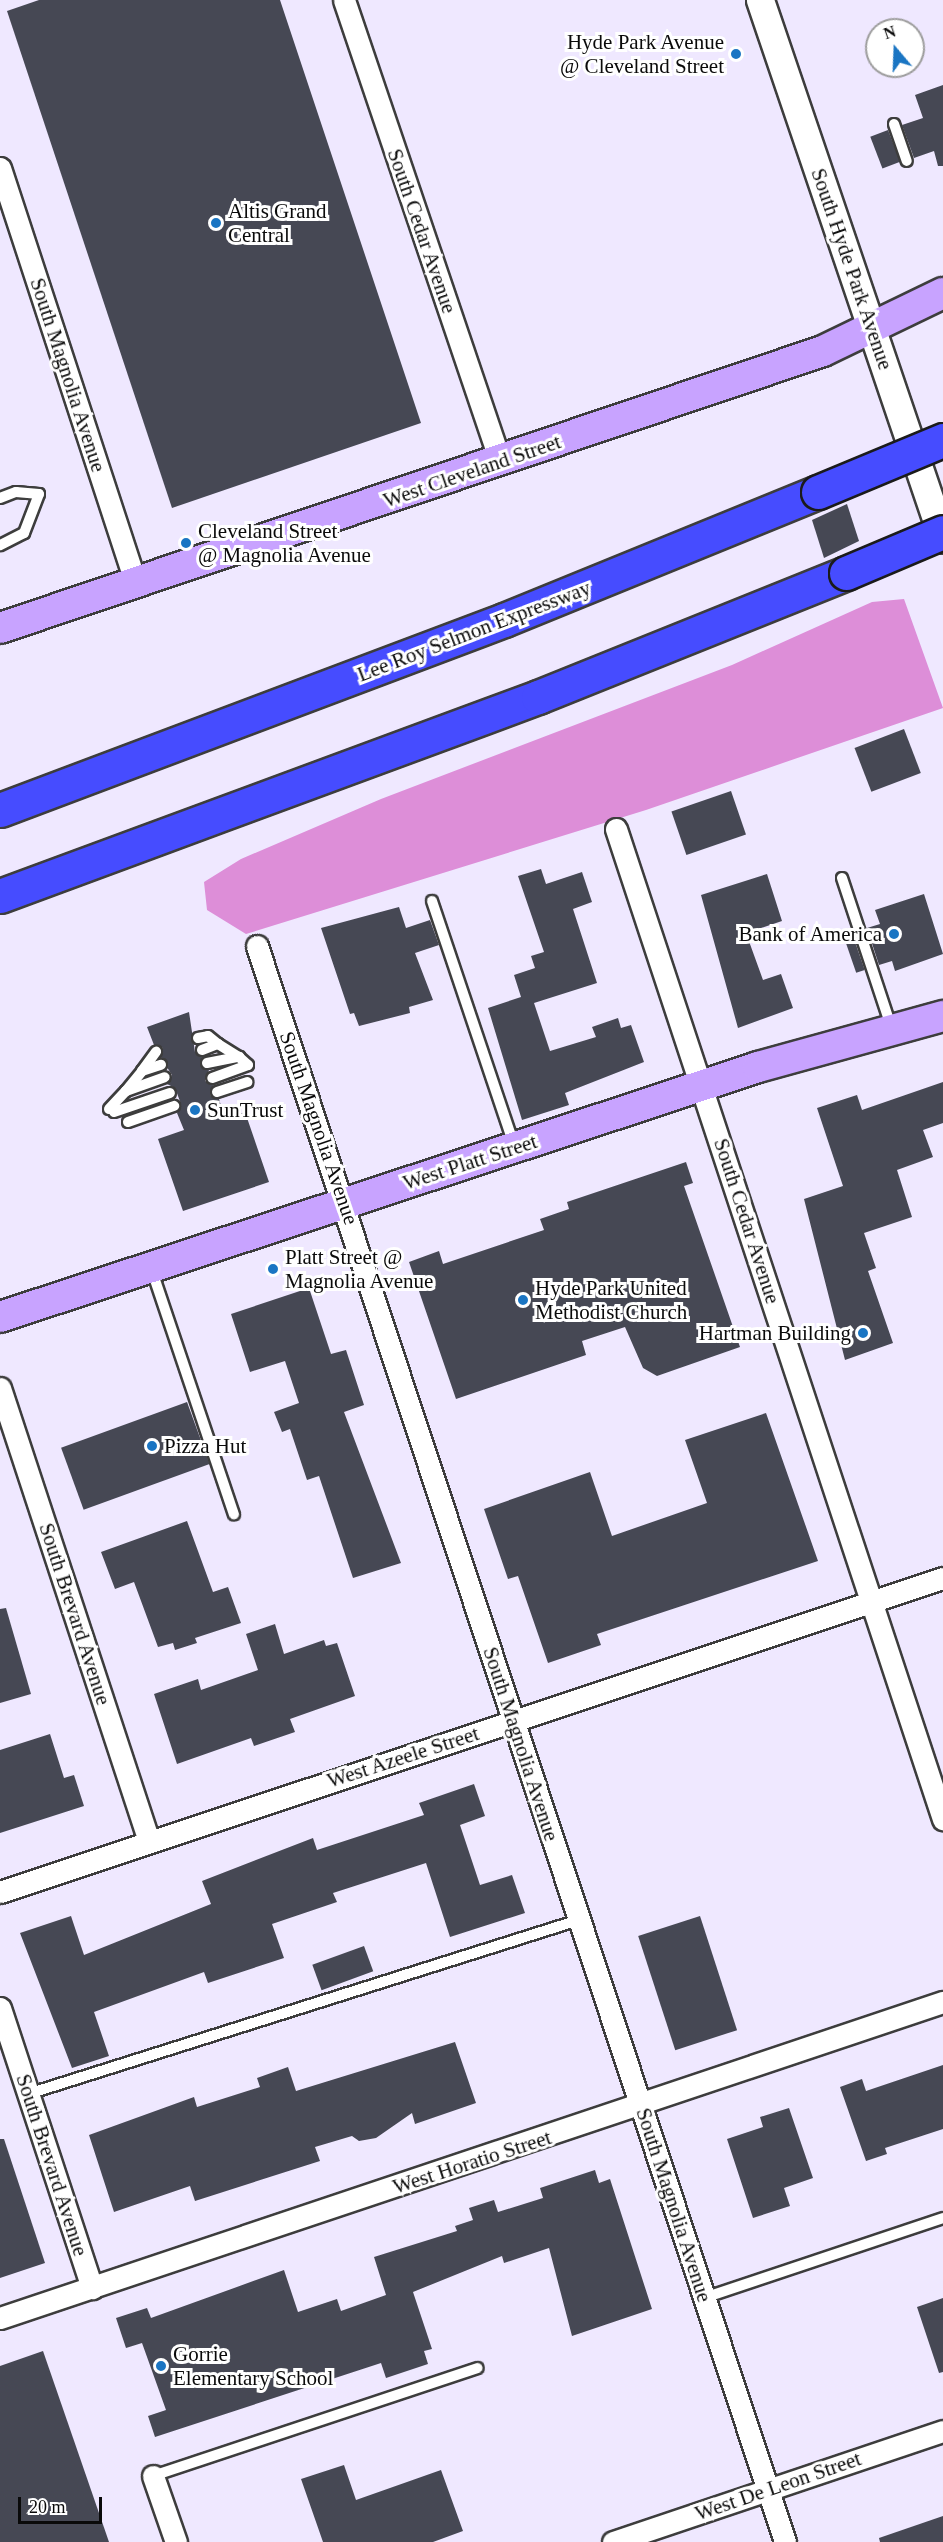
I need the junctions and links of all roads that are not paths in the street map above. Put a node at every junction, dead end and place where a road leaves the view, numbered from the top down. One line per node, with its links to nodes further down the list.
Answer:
1 (344, 0): 9 (street, South Cedar Avenue)
2 (760, 0): 7 (street, South Hyde Park Avenue)
3 (894, 124): 4 (lane)
4 (907, 161)
5 (0, 168): 14 (street, South Magnolia Avenue)
6 (943, 294): 7 (main road, West Cleveland Street)
7 (872, 329): 9 (main road, West Cleveland Street); 12 (street, South Hyde Park Avenue)
8 (943, 440): 16 (highway, Lee Roy Selmon Expressway, bridge)
9 (500, 462): 14 (main road, West Cleveland Street)
10 (0, 498): 13 (lane)
11 (943, 532): 19 (highway, bridge)
12 (943, 539)
13 (0, 544)
14 (136, 583): 15 (main road, West Cleveland Street)
15 (0, 628)
16 (0, 810)
17 (616, 828): 35 (street, South Cedar Avenue)
18 (842, 878): 23 (lane)
19 (0, 896)
20 (432, 901): 41 (lane)
21 (257, 946): 42 (street, South Magnolia Avenue)
22 (943, 1016): 23 (main road, West Platt Street)
23 (893, 1032): 35 (main road, West Platt Street)
24 (198, 1038): 25 (lane)
25 (218, 1044): 26 (lane); 28 (lane)
26 (202, 1050)
27 (156, 1052): 31 (lane)
28 (238, 1057): 29 (lane); 33 (lane)
29 (207, 1063)
30 (161, 1065): 31 (lane)
31 (142, 1071): 36 (lane)
32 (165, 1077): 36 (lane)
33 (212, 1078)
34 (247, 1082): 37 (lane)
35 (702, 1085): 41 (main road, West Platt Street); 48 (street, South Cedar Avenue)
36 (126, 1091): 38 (lane)
37 (217, 1092)
38 (170, 1093)
39 (174, 1106): 40 (lane)
40 (128, 1122)
41 (515, 1148): 42 (main road, West Platt Street)
42 (344, 1203): 43 (main road, West Platt Street); 49 (street, South Magnolia Avenue)
43 (151, 1268): 44 (main road, West Platt Street); 46 (lane)
44 (0, 1317)
45 (0, 1388): 51 (street, South Brevard Avenue)
46 (234, 1514)
47 (943, 1578): 48 (street, West Azeele Street)
48 (871, 1601): 49 (street, West Azeele Street); 50 (street, South Cedar Avenue)
49 (513, 1721): 51 (street, West Azeele Street); 53 (street, South Magnolia Avenue)
50 (943, 1819)
51 (149, 1840): 52 (street, West Azeele Street)
52 (0, 1892)
53 (579, 1920): 56 (lane); 57 (street, South Magnolia Avenue)
54 (943, 2002): 57 (street, West Horatio Street)
55 (0, 2008): 56 (street, South Brevard Avenue)
56 (28, 2094): 59 (street, South Brevard Avenue)
57 (641, 2107): 59 (street, West Horatio Street); 60 (street, South Magnolia Avenue)
58 (943, 2218): 60 (lane)
59 (92, 2288): 61 (street, West Horatio Street)
60 (704, 2298): 65 (street, South Magnolia Avenue)
61 (0, 2318)
62 (477, 2368): 64 (lane)
63 (943, 2431): 65 (street, West De Leon Street)
64 (153, 2476): 66 (street)
65 (768, 2489): 67 (street, West De Leon Street); 68 (street, South Magnolia Avenue)
66 (176, 2542)
67 (613, 2542)
68 (785, 2542)

